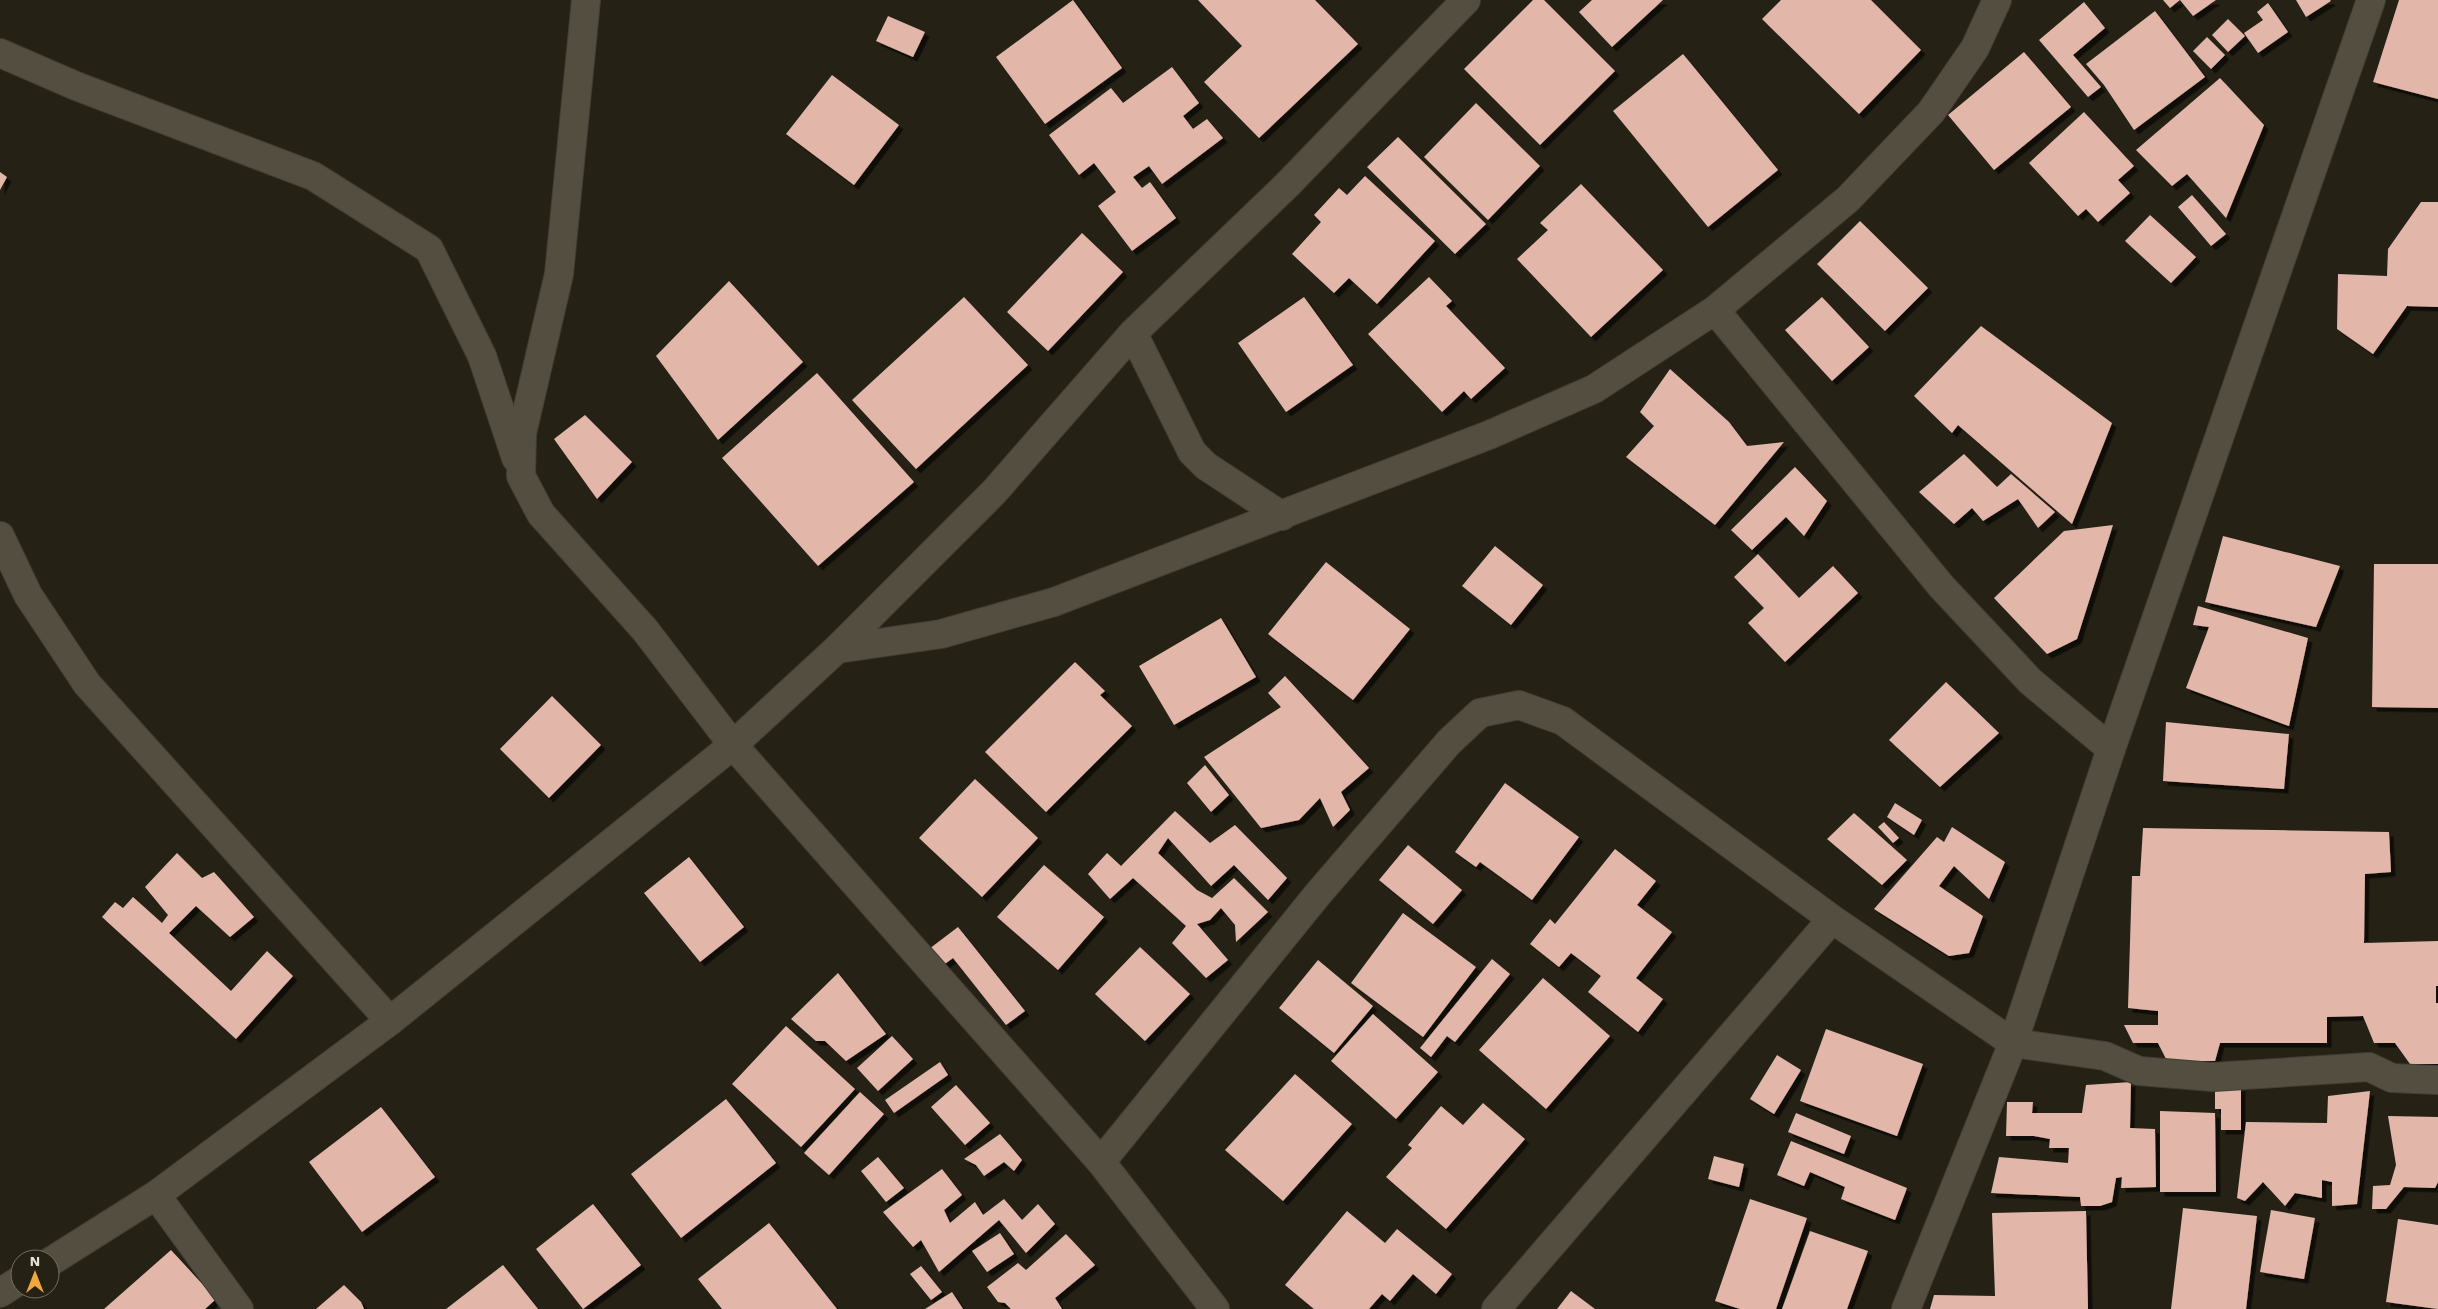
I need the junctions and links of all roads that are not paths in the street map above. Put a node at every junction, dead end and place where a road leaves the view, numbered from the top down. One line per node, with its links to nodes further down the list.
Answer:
1 (586, 0): 8 (street)
2 (1466, 0): 7 (street)
3 (1997, 0): 6 (street)
4 (2371, 0): 13 (street)
5 (0, 53): 8 (street)
6 (1715, 310): 9 (street); 13 (street)
7 (1133, 333): 9 (street); 11 (street)
8 (521, 476): 12 (street)
9 (1282, 516): 11 (street)
10 (0, 536): 15 (street)
11 (837, 649): 12 (street)
12 (733, 745): 15 (street); 18 (street)
13 (2111, 749): 16 (street)
14 (1832, 919): 16 (street); 18 (street); 23 (street)
15 (390, 1021): 19 (street)
16 (2013, 1042): 17 (street); 24 (street)
17 (2438, 1080)
18 (1101, 1162): 22 (street)
19 (156, 1195): 20 (street); 21 (street)
20 (60, 1256)
21 (239, 1309)
22 (1214, 1309)
23 (1496, 1309)
24 (1906, 1309)

